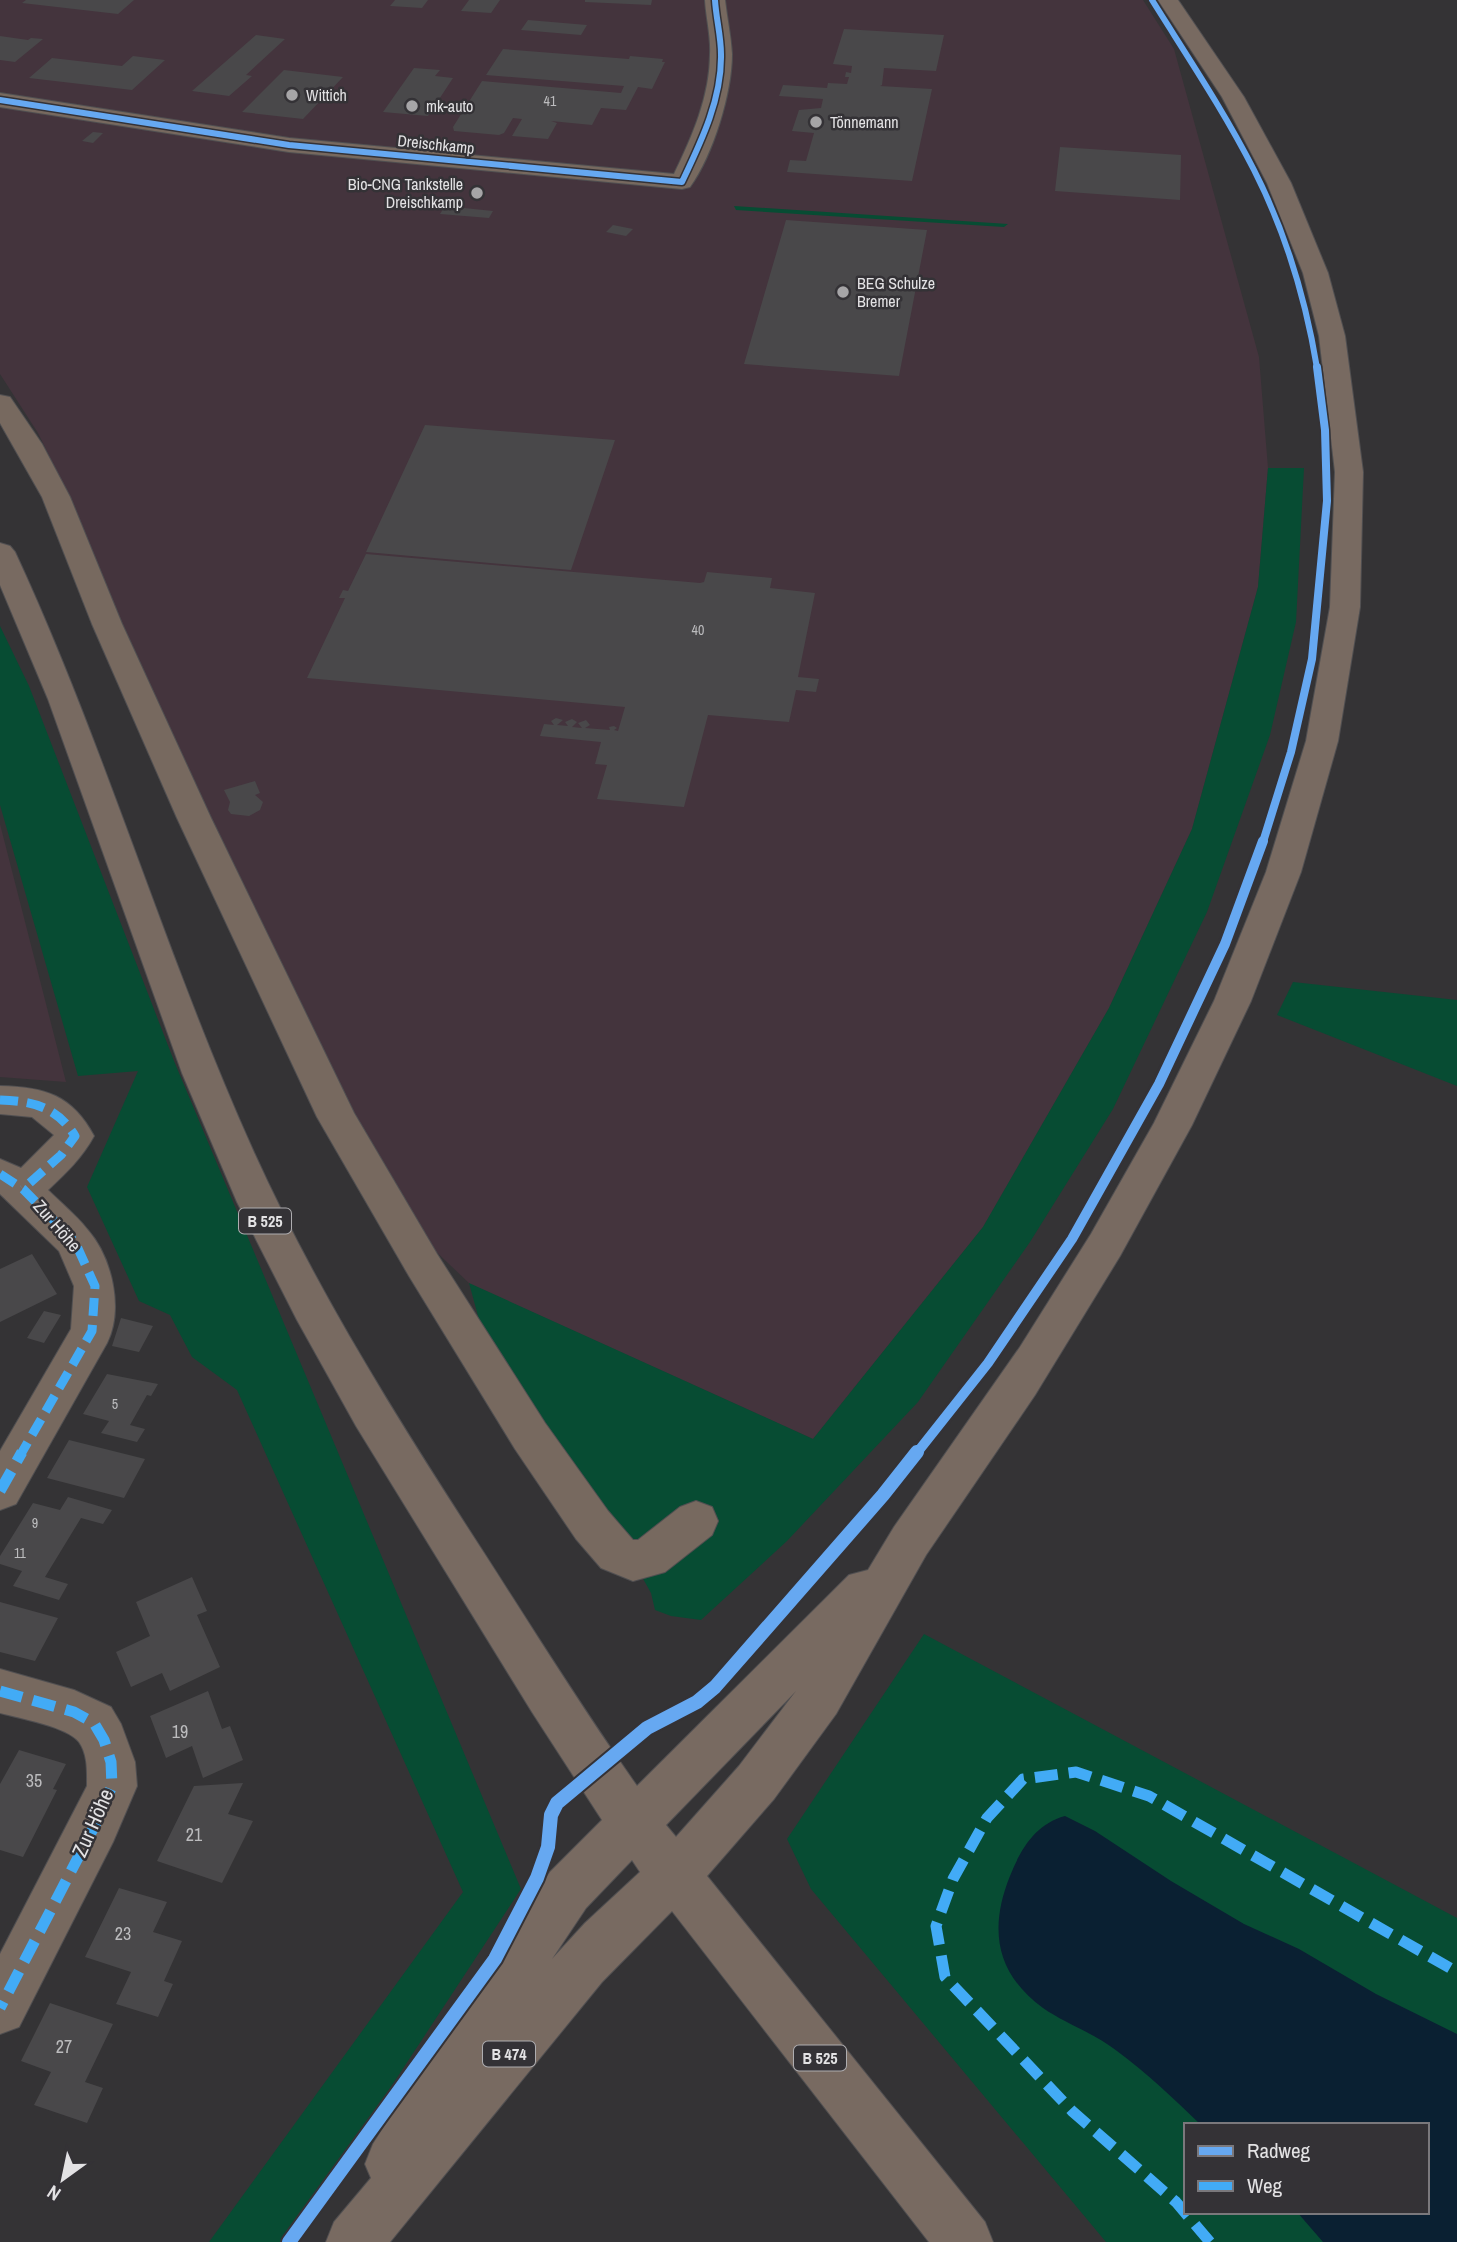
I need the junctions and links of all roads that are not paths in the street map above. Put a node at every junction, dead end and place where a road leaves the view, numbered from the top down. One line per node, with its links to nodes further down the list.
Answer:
1 (715, 0): 3 (street, Dreischkamp)
2 (1168, 0): 10 (main road, B 474)
3 (0, 100)
4 (0, 403): 9 (street)
5 (0, 552): 12 (main road, B 525)
6 (0, 1100): 7 (street, Zur Höhe)
7 (12, 1182): 8 (street, Zur Höhe)
8 (0, 1491)
9 (696, 1521)
10 (906, 1547): 12 (main road, B 474); 13 (main road, B 474)
11 (0, 1691): 14 (street, Zur Höhe)
12 (635, 1825): 13 (main road, B 525); 15 (main road, B 474)
13 (674, 1874): 16 (main road, B 474); 17 (main road, B 525)
14 (0, 2008)
15 (344, 2242)
16 (354, 2242)
17 (965, 2242)

